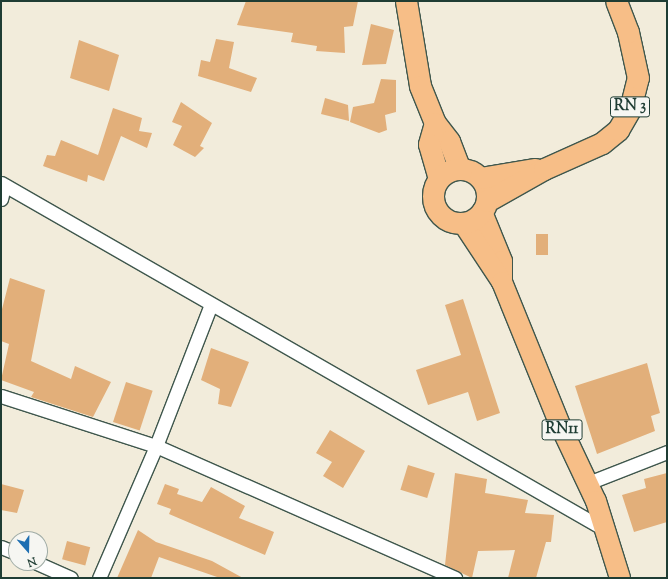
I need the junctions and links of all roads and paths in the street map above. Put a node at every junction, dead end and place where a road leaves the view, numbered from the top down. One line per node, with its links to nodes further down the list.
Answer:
1 (406, 1): 3 (highway)
2 (616, 1): 4 (highway, RN 3)
3 (435, 123): 5 (highway); 7 (highway)
4 (544, 168): 6 (highway, RN 3); 10 (highway, RN 3)
5 (460, 169): 6 (highway); 7 (highway)
6 (480, 178): 10 (highway)
7 (439, 179): 11 (highway)
8 (3, 184): 9 (street); 13 (street)
9 (1, 199)
10 (484, 206): 11 (highway, RN 3); 12 (main road, RN11)
11 (463, 223): 12 (main road, RN11)
12 (502, 282): 17 (main road, RN11)
13 (211, 304): 15 (street); 18 (street)
14 (1, 396): 15 (street)
15 (156, 446): 21 (street); 22 (street)
16 (667, 452): 17 (street)
17 (588, 484): 18 (main road, RN11)
18 (604, 529): 23 (main road, RN11)
19 (48, 568): 20 (street)
20 (71, 578)
21 (99, 578)
22 (455, 578)
23 (620, 578)

